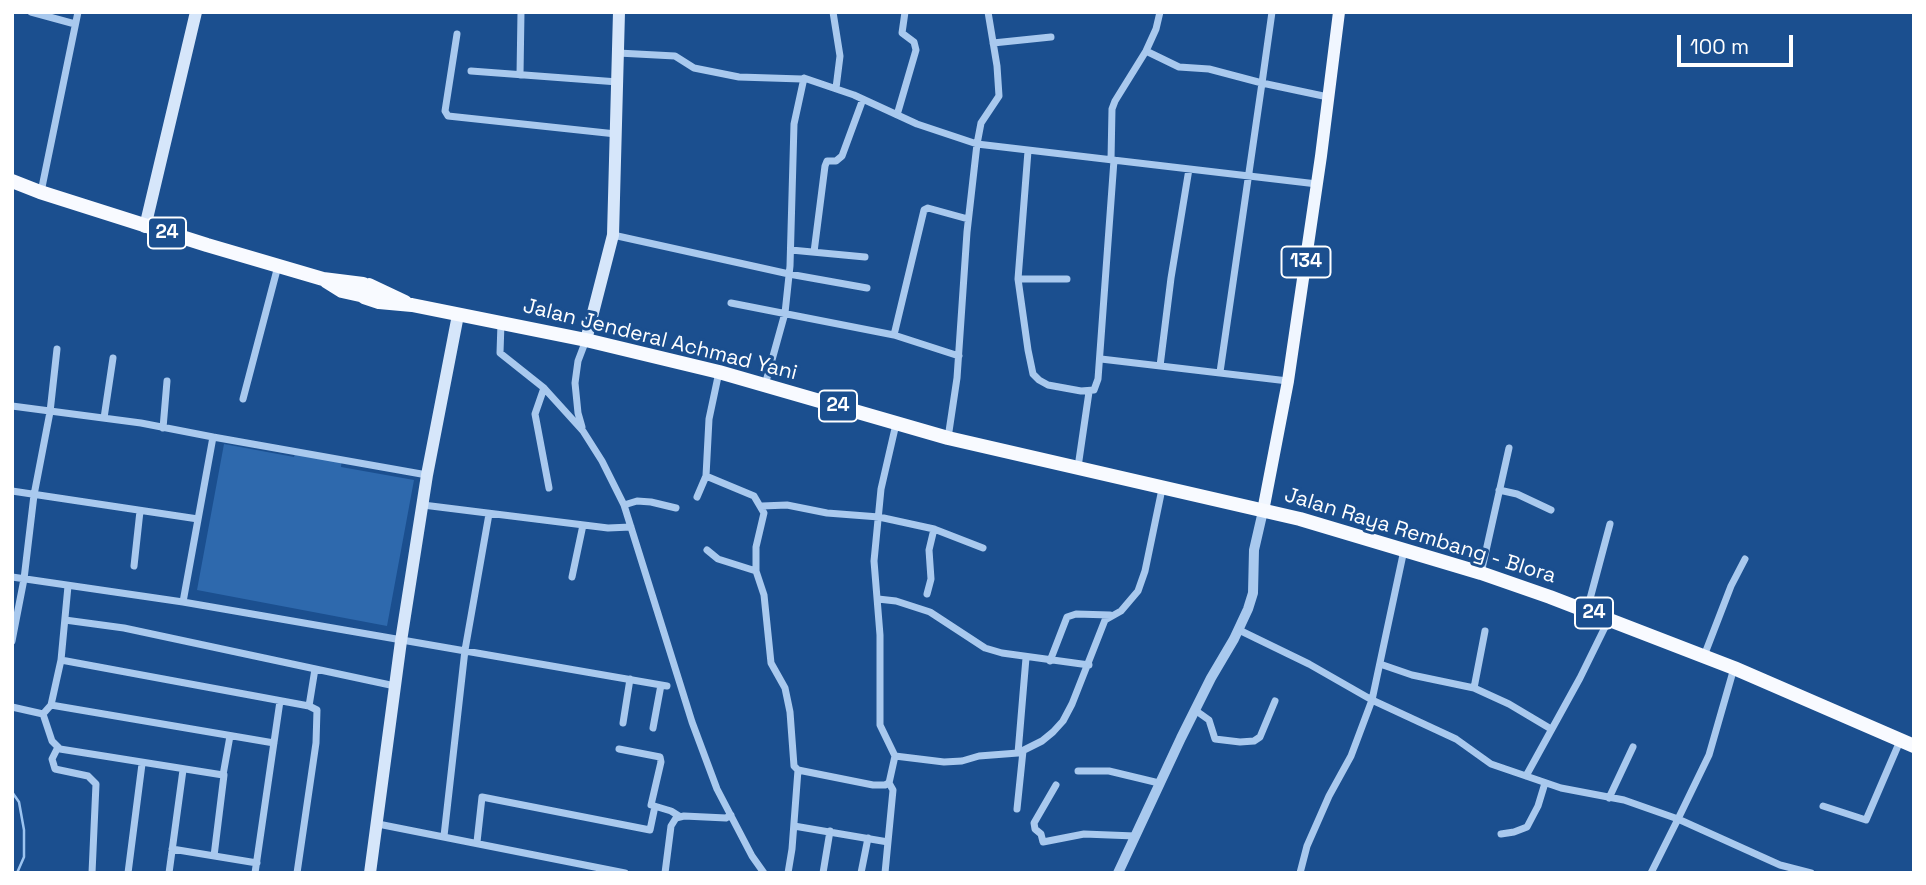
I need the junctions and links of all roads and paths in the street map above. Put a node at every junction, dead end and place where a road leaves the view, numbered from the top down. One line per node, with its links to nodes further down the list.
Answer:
1 (31, 12): 12 (street)
2 (78, 12): 12 (street)
3 (196, 12): 37 (main road)
4 (521, 12): 19 (street)
5 (619, 12): 17 (main road)
6 (833, 12): 23 (street)
7 (905, 12): 26 (street)
8 (988, 12): 15 (street)
9 (1160, 12): 16 (street)
10 (1272, 12): 22 (street)
11 (1339, 12): 24 (main road, 134)
12 (75, 24): 35 (street)
13 (457, 34): 27 (street)
14 (1051, 37): 15 (street)
15 (993, 43): 28 (street)
16 (1146, 51): 22 (street); 30 (street)
17 (618, 53): 20 (street); 21 (main road)
18 (471, 71): 19 (street)
19 (520, 75): 21 (street)
20 (802, 79): 23 (street); 39 (street)
21 (618, 82): 27 (main road)
22 (1262, 83): 24 (street); 32 (street)
23 (836, 88): 25 (street)
24 (1328, 97): 34 (main road, 134)
25 (863, 99): 26 (street); 40 (street)
26 (897, 115): 28 (street)
27 (616, 134): 38 (main road)
28 (977, 144): 29 (street); 36 (street)
29 (1028, 151): 30 (street); 44 (street)
30 (1112, 160): 31 (street); 56 (street)
31 (1189, 169): 32 (street); 57 (street)
32 (1249, 176): 34 (street); 59 (street)
33 (12, 181): 35 (highway, Jalan Jenderal Achmad Yani / 24)
34 (1317, 184): 61 (main road, 134)
35 (40, 192): 37 (highway, Jalan Jenderal Achmad Yani / 24)
36 (968, 219): 51 (street); 54 (street)
37 (145, 227): 42 (highway, Jalan Jenderal Achmad Yani / 24)
38 (613, 235): 43 (street); 52 (main road)
39 (790, 250): 40 (street); 43 (street)
40 (814, 252): 41 (street)
41 (866, 257)
42 (278, 266): 49 (highway, Jalan Jenderal Achmad Yani / 24); 65 (street)
43 (789, 274): 46 (street); 48 (street)
44 (1018, 279): 45 (street); 64 (street)
45 (1067, 279)
46 (867, 288)
47 (731, 303): 48 (street)
48 (785, 313): 51 (street); 62 (street)
49 (458, 315): 50 (highway, Jalan Jenderal Achmad Yani / 24); 76 (main road)
50 (501, 323): 52 (highway, Jalan Jenderal Achmad Yani / 24); 63 (street)
51 (894, 335): 54 (street)
52 (586, 340): 58 (highway, Jalan Jenderal Achmad Yani / 24); 71 (street)
53 (57, 349): 67 (street)
54 (959, 356): 73 (street)
55 (113, 358): 68 (street)
56 (1101, 359): 57 (street); 64 (street)
57 (1160, 366): 59 (street)
58 (719, 372): 62 (highway, Jalan Jenderal Achmad Yani / 24); 77 (street)
59 (1220, 372): 61 (street)
60 (167, 381): 70 (street)
61 (1288, 381): 90 (main road, 134)
62 (765, 385): 69 (highway, Jalan Jenderal Achmad Yani / 24)
63 (544, 388): 71 (street); 78 (street)
64 (1089, 392): 75 (street)
65 (243, 400)
66 (12, 406): 67 (street)
67 (50, 412): 68 (street); 82 (street)
68 (104, 418): 70 (street)
69 (896, 423): 73 (highway, Jalan Jenderal Achmad Yani / 24); 92 (street)
70 (163, 428): 72 (street)
71 (583, 431): 85 (street)
72 (213, 437): 76 (street); 93 (street)
73 (948, 438): 75 (highway, Jalan Jenderal Achmad Yani / 24)
74 (1509, 448): 80 (street)
75 (1078, 467): 79 (highway, Jalan Jenderal Achmad Yani / 24)
76 (427, 475): 84 (main road)
77 (706, 476): 83 (street); 86 (street)
78 (550, 488)
79 (1161, 489): 90 (highway, Jalan Jenderal Achmad Yani / 24); 113 (street)
80 (1499, 490): 89 (street); 104 (street)
81 (12, 491): 82 (street)
82 (34, 495): 88 (street); 107 (street)
83 (696, 497)
84 (423, 505): 91 (street); 119 (main road)
85 (624, 505): 87 (street); 96 (street)
86 (762, 506): 92 (street); 103 (street)
87 (676, 508)
88 (140, 510): 93 (street); 102 (street)
89 (1551, 510)
90 (1263, 511): 100 (highway, Jalan Raya Rembang - Blora / 24); 116 (street)
91 (489, 514): 95 (street); 120 (street)
92 (879, 517): 97 (street); 110 (street)
93 (198, 519): 111 (street)
94 (1610, 524): 112 (street)
95 (583, 525): 96 (street); 106 (street)
96 (631, 527): 165 (street)
97 (934, 529): 98 (street); 109 (street)
98 (983, 548)
99 (707, 550): 103 (street)
100 (1404, 550): 104 (highway, Jalan Raya Rembang - Blora / 24); 125 (street)
101 (1745, 559): 121 (street)
102 (134, 566)
103 (756, 571): 153 (street)
104 (1480, 573): 112 (highway, Jalan Raya Rembang - Blora / 24)
105 (12, 577): 107 (street)
106 (572, 577)
107 (23, 579): 108 (street); 118 (street)
108 (68, 586): 111 (street); 115 (street)
109 (927, 594)
110 (878, 599): 122 (street); 150 (street)
111 (183, 602): 119 (street)
112 (1587, 610): 114 (highway, Jalan Raya Rembang - Blora / 24)
113 (1111, 615): 124 (street); 126 (street)
114 (1609, 619): 121 (highway, Jalan Raya Rembang - Blora / 24); 142 (street)
115 (65, 620): 123 (street); 128 (street)
116 (1239, 630): 132 (street); 138 (street)
117 (1485, 631): 131 (street)
118 (12, 641)
119 (401, 641): 120 (street); 130 (main road)
120 (465, 650): 129 (street); 172 (street)
121 (1704, 656): 127 (highway, Jalan Raya Rembang - Blora / 24)
122 (1026, 658): 124 (street); 149 (street)
123 (61, 660): 133 (street); 135 (street)
124 (1050, 661): 126 (street)
125 (1380, 664): 131 (street); 132 (street)
126 (1089, 665): 149 (street)
127 (1734, 668): 145 (highway, Jalan Raya Rembang - Blora / 24); 167 (street)
128 (315, 669): 130 (street); 136 (street)
129 (629, 679): 140 (street); 141 (street)
130 (396, 686): 168 (main road)
131 (1474, 688): 142 (street)
132 (1372, 700): 156 (street); 194 (street)
133 (280, 701): 136 (street); 144 (street)
134 (1275, 701): 138 (street)
135 (51, 705): 139 (street); 143 (street)
136 (309, 706): 184 (street)
137 (12, 707): 139 (street)
138 (1195, 709): 158 (street)
139 (43, 714): 146 (street)
140 (623, 723)
141 (653, 728)
142 (1551, 729): 156 (street)
143 (230, 736): 144 (street); 155 (street)
144 (274, 743): 179 (street)
145 (1907, 743): 162 (street)
146 (58, 747): 151 (street); 180 (street)
147 (1633, 747): 161 (street)
148 (619, 749): 166 (street)
149 (1021, 752): 150 (street); 163 (street)
150 (895, 755): 157 (street)
151 (142, 764): 152 (street); 181 (street)
152 (183, 770): 155 (street); 177 (street)
153 (798, 770): 157 (street); 169 (street)
154 (1078, 771): 158 (street)
155 (225, 775): 178 (street)
156 (1526, 776): 159 (street)
157 (889, 783): 176 (street)
158 (1159, 783): 173 (street)
159 (1545, 783): 161 (street); 171 (street)
160 (1056, 785): 173 (street)
161 (1609, 798): 167 (street)
162 (1823, 806)
163 (1017, 809)
164 (654, 811): 175 (street)
165 (731, 815): 166 (street); 188 (street)
166 (679, 816): 187 (street)
167 (1678, 819): 195 (street); 196 (street)
168 (378, 824): 172 (street); 185 (main road)
169 (794, 826): 170 (street); 189 (street)
170 (830, 831): 174 (street); 190 (street)
171 (1501, 834)
172 (444, 836): 175 (street)
173 (1135, 836): 193 (street)
174 (868, 838): 176 (street); 191 (street)
175 (477, 842): 186 (street)
176 (888, 842): 192 (street)
177 (172, 849): 178 (street); 182 (street)
178 (214, 856): 179 (street)
179 (257, 863): 183 (street)
180 (92, 873)
181 (128, 873)
182 (169, 873)
183 (255, 873)
184 (297, 873)
185 (370, 873)
186 (625, 873)
187 (665, 873)
188 (764, 873)
189 (788, 873)
190 (823, 873)
191 (861, 873)
192 (885, 873)
193 (1118, 873)
194 (1300, 873)
195 (1651, 873)
196 (1811, 873)

